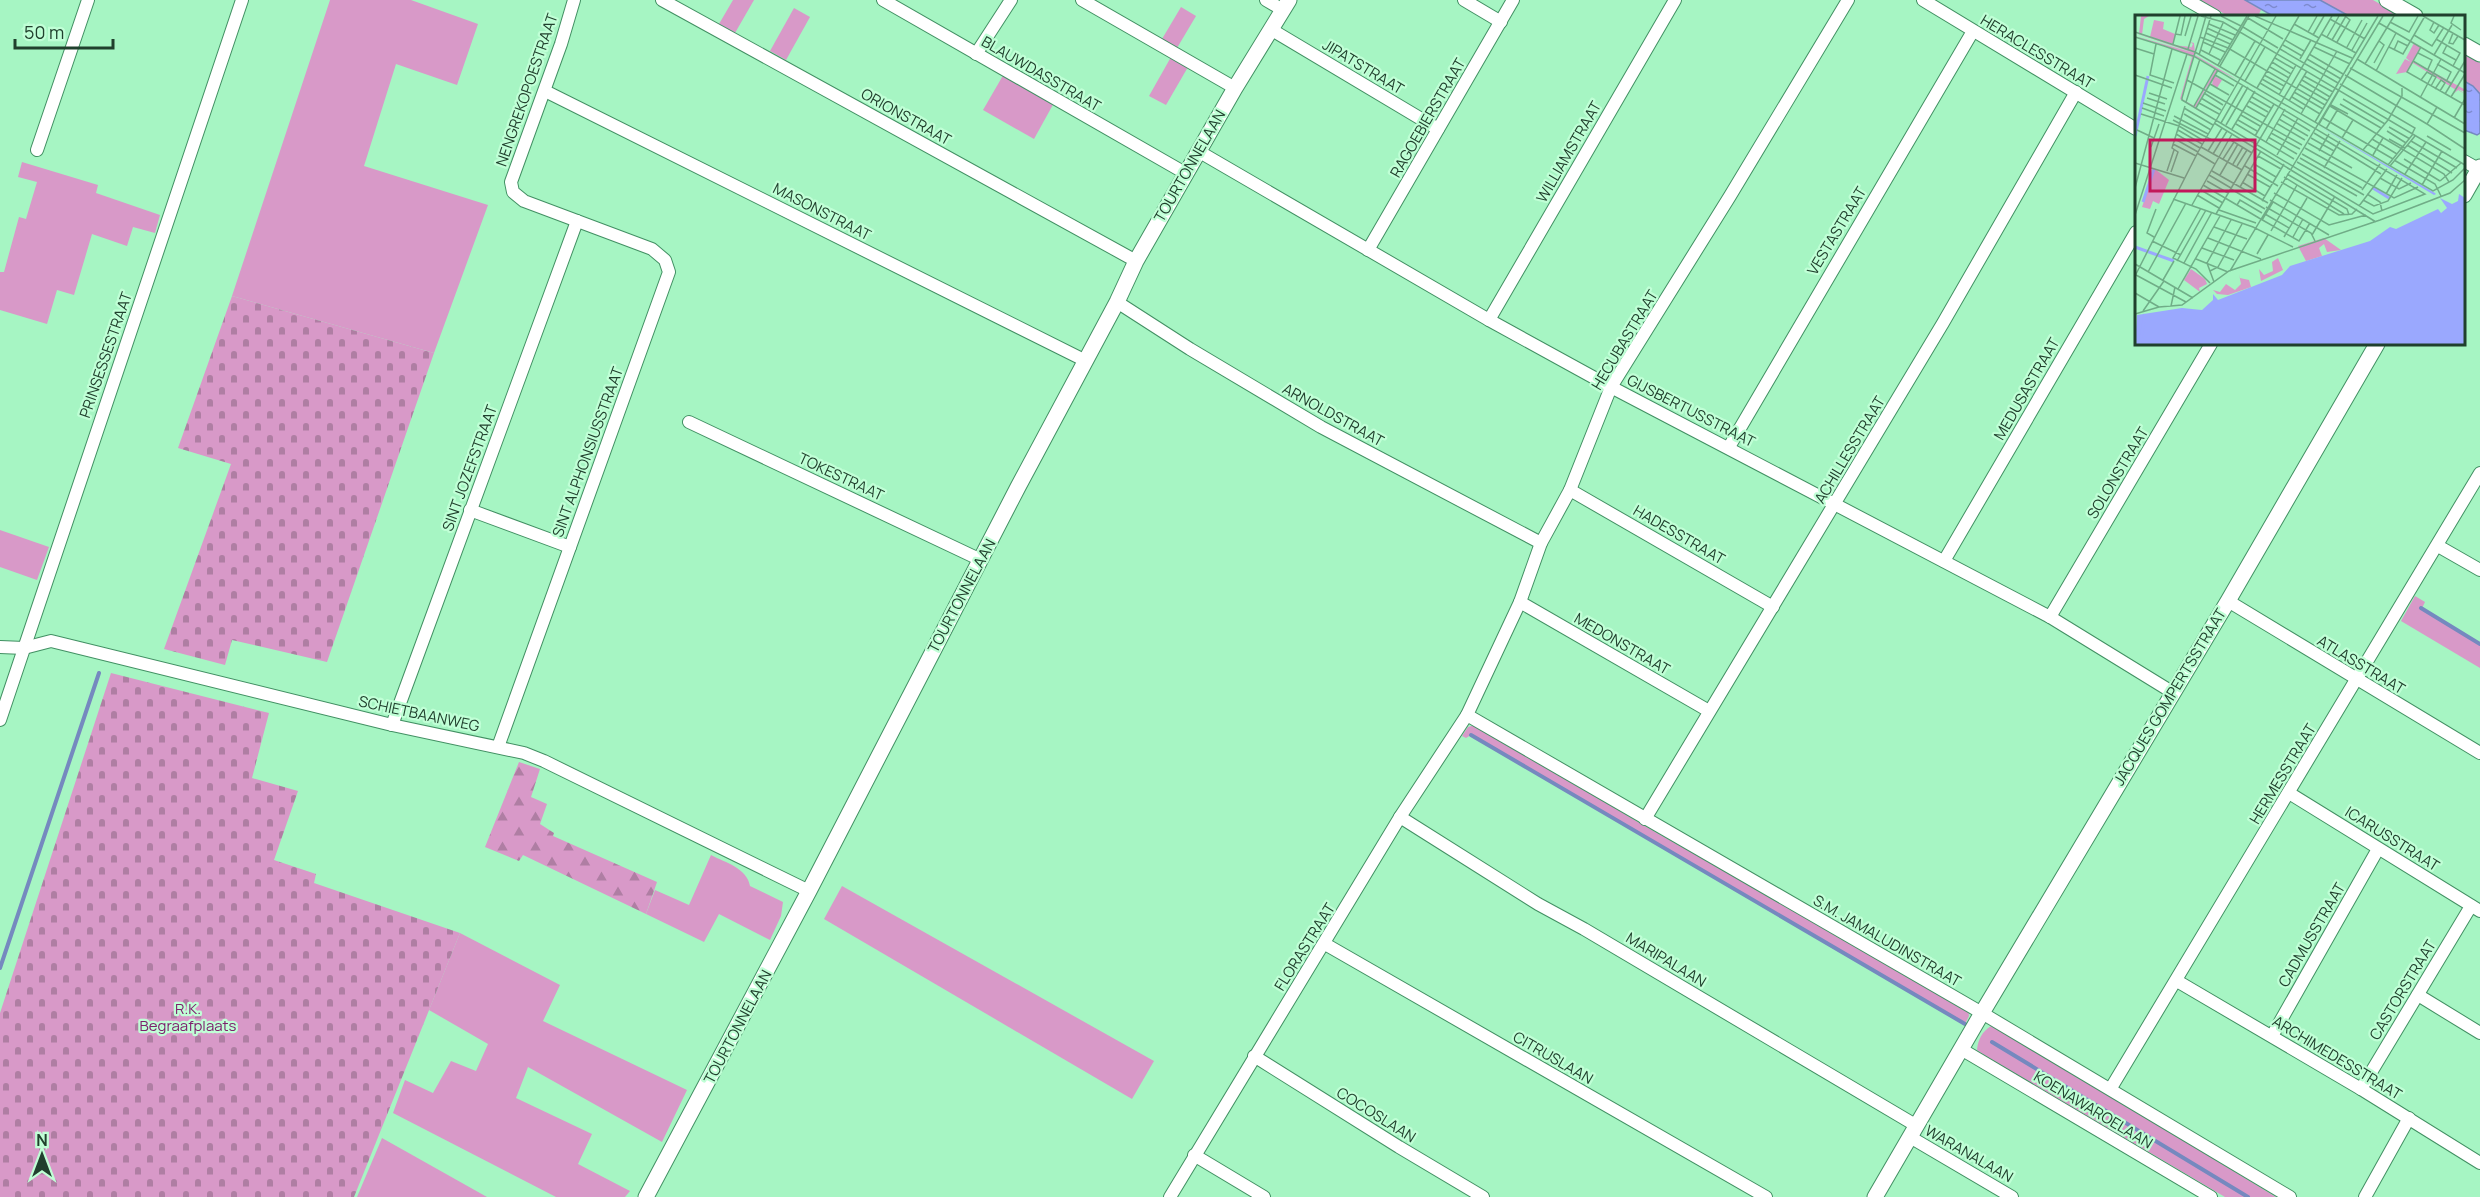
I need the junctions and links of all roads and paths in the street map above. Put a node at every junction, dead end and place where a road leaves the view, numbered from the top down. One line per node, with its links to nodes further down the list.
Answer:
1 (88, 0): 30 (street)
2 (242, 0): 63 (street, PRINSESSESTRAAT)
3 (574, 0): 26 (street, NENGREKOPOESTRAAT)
4 (662, 0): 39 (street, ORIONSTRAAT)
5 (883, 0): 23 (street, BLAUWDASSTRAAT)
6 (1011, 0): 23 (street)
7 (1082, 0): 25 (street)
8 (1266, 0): 16 (street)
9 (1464, 0): 19 (street)
10 (1513, 0): 19 (street, RAGOEBIERSTRAAT)
11 (1675, 0): 41 (street, WILLIAMSTRAAT)
12 (1848, 0): 45 (street, HECUBASTRAAT)
13 (1923, 0): 21 (street, HERACLESSTRAAT)
14 (2187, 0): 17 (street)
15 (2387, 0): 18 (street)
16 (1286, 5): 20 (street, TOURTONNELAAN)
17 (2213, 15)
18 (2413, 15)
19 (1501, 22): 29 (street, RAGOEBIERSTRAAT)
20 (1272, 30): 25 (street, TOURTONNELAAN); 29 (street, JIPATSTRAAT)
21 (1973, 31): 27 (street, HERACLESSTRAAT); 47 (street, VESTASTRAAT)
22 (2465, 46): 24 (street)
23 (976, 54): 34 (street, BLAUWDASSTRAAT)
24 (2480, 54)
25 (1235, 88): 31 (street, TOURTONNELAAN)
26 (545, 91): 36 (street, NENGREKOPOESTRAAT); 44 (street, MASONSTRAAT)
27 (2076, 92): 28 (street, HERACLESSTRAAT); 50 (street, ACHILLESSTRAAT)
28 (2135, 128)
29 (1438, 129): 38 (street, RAGOEBIERSTRAAT)
30 (38, 150)
31 (1198, 151): 34 (street, TOURTONNELAAN); 38 (street, GIJSBERTUSSTRAAT)
32 (2465, 162): 33 (street)
33 (2480, 169): 35 (street)
34 (1185, 174): 39 (street, TOURTONNELAAN)
35 (2465, 192)
36 (577, 221): 51 (street, SINT JOZEFSTRAAT); 54 (street, SINT ALPHONSIUSSTRAAT)
37 (2135, 234): 56 (street, MEDUSASTRAAT)
38 (1368, 250): 41 (street, GIJSBERTUSSTRAAT)
39 (1136, 261): 40 (street, TOURTONNELAAN)
40 (1117, 302): 44 (street, TOURTONNELAAN); 52 (street, ARNOLDSTRAAT)
41 (1489, 320): 45 (street, GIJSBERTUSSTRAAT)
42 (2210, 345): 61 (street, SOLONSTRAAT)
43 (2376, 345): 58 (street, JACQUES GOMPERTSSTRAAT)
44 (1086, 361): 55 (street, TOURTONNELAAN)
45 (1611, 387): 47 (street, GIJSBERTUSSTRAAT); 49 (street, HECUBASTRAAT)
46 (689, 422): 55 (street, TOKESTRAAT)
47 (1729, 447): 50 (street, GIJSBERTUSSTRAAT)
48 (2480, 473): 53 (street, HERMESSTRAAT)
49 (1570, 490): 52 (street, HECUBASTRAAT); 60 (street, HADESSTRAAT)
50 (1835, 505): 56 (street, GIJSBERTUSSTRAAT); 60 (street, ACHILLESSTRAAT)
51 (470, 510): 54 (street); 69 (street, SINT JOZEFSTRAAT)
52 (1541, 543): 59 (street, HECUBASTRAAT)
53 (2438, 546): 57 (street); 64 (street, HERMESSTRAAT)
54 (570, 547): 70 (street, SINT ALPHONSIUSSTRAAT)
55 (981, 560): 76 (street, TOURTONNELAAN)
56 (1944, 561): 61 (street, GIJSBERTUSSTRAAT)
57 (2480, 570)
58 (2228, 601): 64 (street, ATLASSTRAAT); 65 (street, JACQUES GOMPERTSSTRAAT)
59 (1520, 602): 66 (street, MEDONSTRAAT); 67 (street, HECUBASTRAAT)
60 (1773, 607): 66 (street, ACHILLESSTRAAT)
61 (2050, 617): 65 (street, GIJSBERTUSSTRAAT)
62 (0, 647): 63 (street, SCHIETBAANWEG)
63 (24, 648): 68 (street, PRINSESSESTRAAT); 69 (street, SCHIETBAANWEG)
64 (2356, 680): 71 (street, ATLASSTRAAT); 72 (street, HERMESSTRAAT)
65 (2172, 692): 81 (street, JACQUES GOMPERTSSTRAAT)
66 (1709, 711): 74 (street, ACHILLESSTRAAT)
67 (1467, 715): 73 (street, FLORASTRAAT); 74 (street, S.M. JAMALUDINSTRAAT)
68 (0, 720)
69 (392, 725): 70 (street, SCHIETBAANWEG)
70 (498, 747): 76 (street, SCHIETBAANWEG)
71 (2480, 753)
72 (2289, 793): 75 (street, ICARUSSTRAAT); 79 (street, HERMESSTRAAT)
73 (1400, 817): 78 (street, FLORASTRAAT); 89 (street, MARIPALAAN)
74 (1645, 819): 81 (street, S.M. JAMALUDINSTRAAT)
75 (2378, 849): 77 (street, ICARUSSTRAAT); 83 (street, CADMUSSTRAAT)
76 (809, 891): 92 (street, TOURTONNELAAN)
77 (2476, 908): 80 (street, CASTORSTRAAT)
78 (1325, 944): 85 (street, FLORASTRAAT); 96 (street, CITRUSLAAN)
79 (2177, 981): 83 (street, ARCHIMEDESSTRAAT); 86 (street, HERMESSTRAAT)
80 (2418, 995): 82 (street); 87 (street, CASTORSTRAAT)
81 (1982, 1013): 84 (street, JACQUES GOMPERTSSTRAAT); 86 (street, S.M. JAMALUDINSTRAAT)
82 (2480, 1033)
83 (2272, 1036): 87 (street, ARCHIMEDESSTRAAT)
84 (1961, 1049): 89 (street, JACQUES GOMPERTSSTRAAT); 99 (street, KOENAWAROELAAN)
85 (1254, 1056): 90 (street, FLORASTRAAT); 95 (street, COCOSLAAN)
86 (2111, 1088): 100 (street, S.M. JAMALUDINSTRAAT)
87 (2361, 1089): 88 (street, ARCHIMEDESSTRAAT)
88 (2409, 1118): 91 (street, ARCHIMEDESSTRAAT); 101 (street)
89 (1914, 1131): 97 (street, JACQUES GOMPERTSSTRAAT); 98 (street, WARANALAAN)
90 (1194, 1155): 93 (street, FLORASTRAAT); 94 (street)
91 (2480, 1162)
92 (646, 1197)
93 (1170, 1197)
94 (1264, 1197)
95 (1483, 1197)
96 (1766, 1197)
97 (1875, 1197)
98 (2012, 1197)
99 (2211, 1197)
100 (2290, 1197)
101 (2366, 1197)

